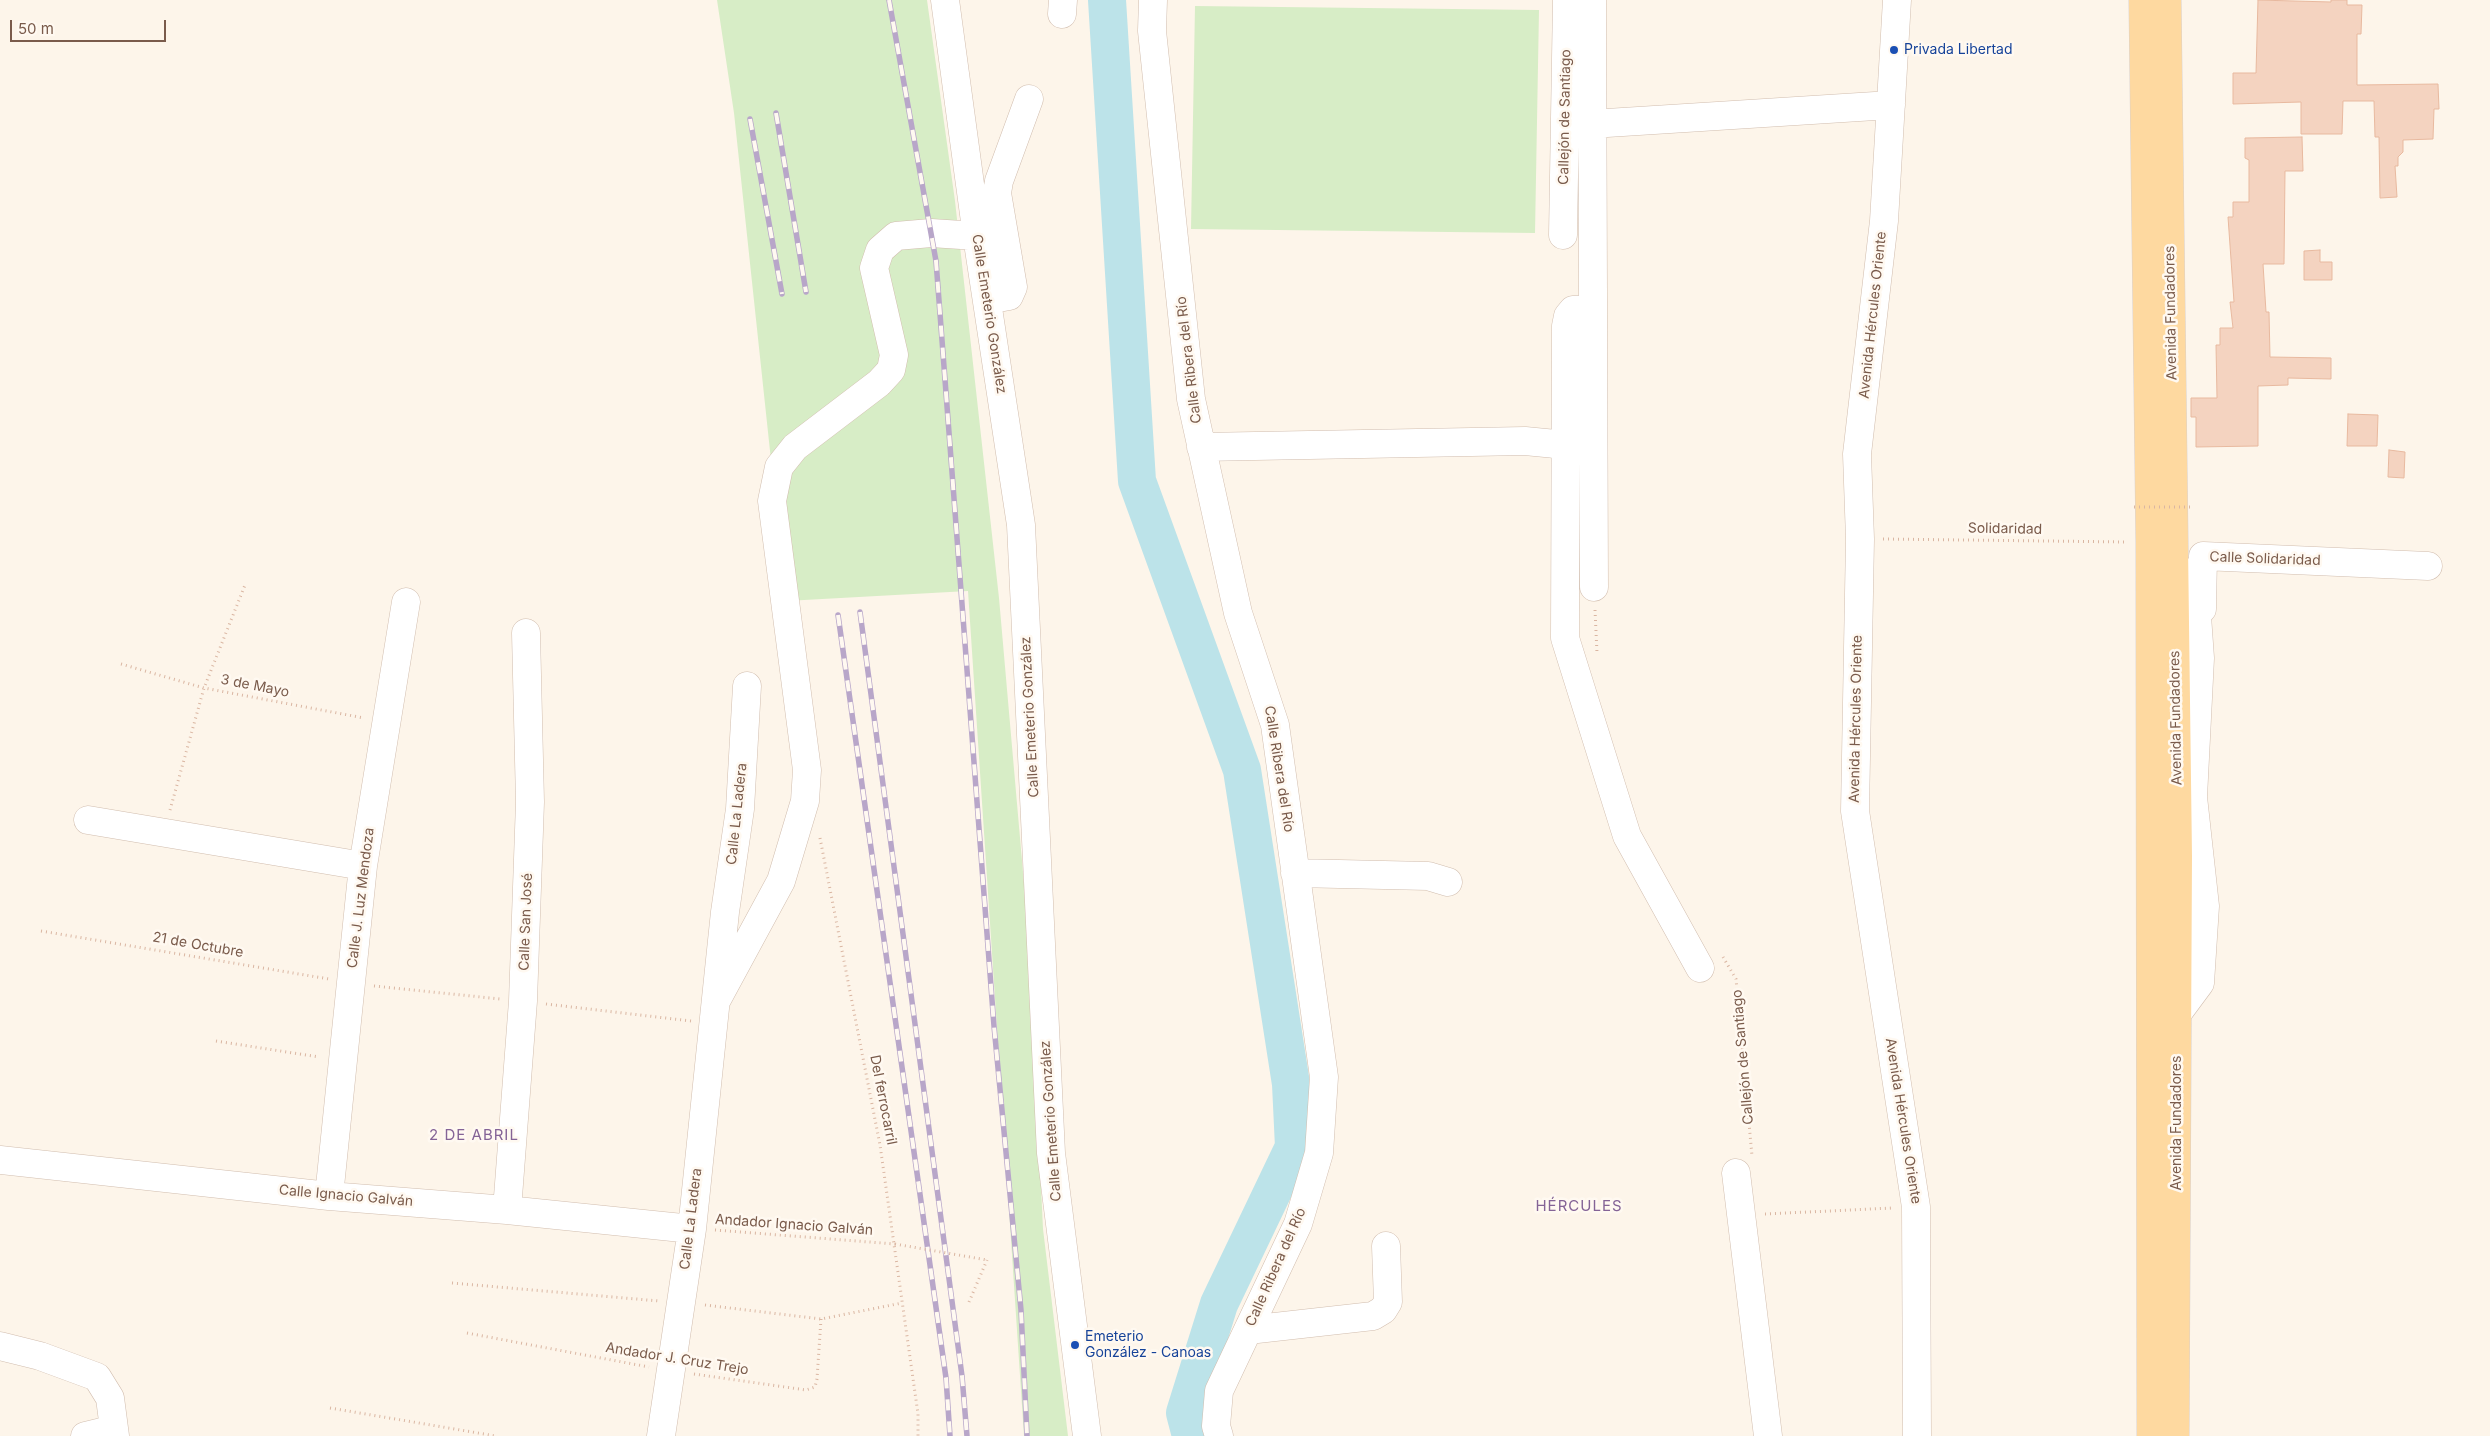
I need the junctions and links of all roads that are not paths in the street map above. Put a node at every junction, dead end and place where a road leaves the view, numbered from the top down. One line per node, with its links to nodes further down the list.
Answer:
1 (945, 0): 12 (street, Calle Emeterio González)
2 (1153, 0): 16 (street, Calle Ribera del Río)
3 (1567, 0): 11 (street, Callejón de Santiago)
4 (1592, 0): 10 (street, Callejón de Santiago)
5 (1897, 0): 9 (street, Avenida Hércules Oriente)
6 (2143, 0): 46 (main road, Avenida Fundadores)
7 (2167, 0): 17 (main road, Avenida Fundadores)
8 (1029, 99): 13 (street)
9 (1891, 105): 10 (street); 45 (street, Avenida Hércules Oriente)
10 (1591, 124): 14 (street, Callejón de Santiago)
11 (1563, 235)
12 (977, 236): 13 (street, Calle Emeterio González); 29 (street, Calle La Ladera)
13 (987, 300): 42 (street, Calle Emeterio González)
14 (1593, 309): 15 (street); 19 (street, Callejón de Santiago)
15 (1566, 445): 16 (street); 28 (street)
16 (1201, 447): 26 (street, Calle Ribera del Río)
17 (2174, 562): 22 (street); 30 (main road, Avenida Fundadores)
18 (2428, 566): 22 (street, Calle Solidaridad)
19 (1594, 587)
20 (406, 602): 25 (street, Calle J. Luz Mendoza)
21 (526, 633): 34 (street, Calle San José)
22 (2200, 658): 30 (street)
23 (747, 686): 29 (street, Calle La Ladera)
24 (88, 820): 25 (street)
25 (363, 866): 33 (street, Calle J. Luz Mendoza)
26 (1295, 873): 27 (street); 37 (street, Calle Ribera del Río)
27 (1448, 882)
28 (1711, 961)
29 (716, 1001): 35 (street, Calle La Ladera)
30 (2177, 1014): 47 (main road, Avenida Fundadores)
31 (0, 1160): 33 (street, Calle Ignacio Galván)
32 (1745, 1169): 44 (street)
33 (329, 1196): 34 (street, Calle Ignacio Galván)
34 (507, 1210): 35 (street, Calle Ignacio Galván)
35 (692, 1228): 41 (street, Calle La Ladera)
36 (1386, 1246): 37 (street)
37 (1248, 1330): 43 (street, Calle Ribera del Río)
38 (0, 1346): 39 (street)
39 (115, 1432): 40 (street)
40 (85, 1436)
41 (661, 1436)
42 (1087, 1436)
43 (1220, 1436)
44 (1768, 1436)
45 (1917, 1436)
46 (2150, 1436)
47 (2176, 1436)

